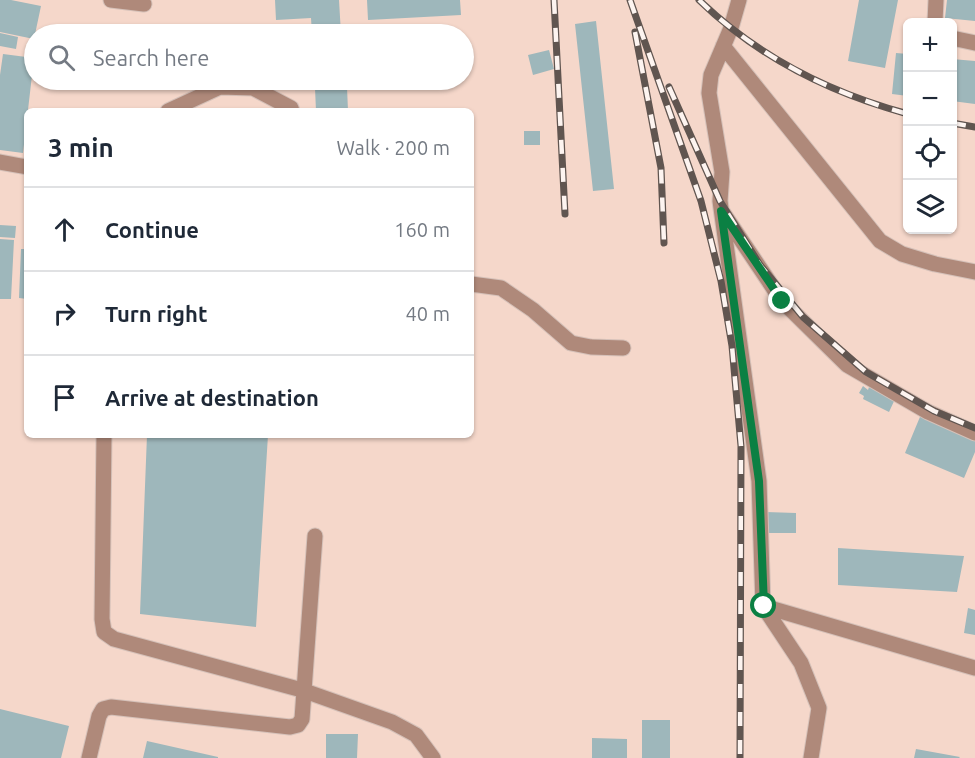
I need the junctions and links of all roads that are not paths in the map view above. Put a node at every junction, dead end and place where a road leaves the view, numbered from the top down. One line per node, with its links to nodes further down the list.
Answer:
1 (111, 0): 4 (street)
2 (739, 0): 8 (street)
3 (936, 0): 5 (street)
4 (144, 4)
5 (935, 18)
6 (957, 39): 7 (street)
7 (975, 43)
8 (723, 46): 15 (street); 16 (street)
9 (214, 90): 11 (street)
10 (257, 90): 12 (street)
11 (174, 108)
12 (291, 108)
13 (0, 162): 14 (street)
14 (24, 166)
15 (721, 211): 19 (street); 22 (street)
16 (975, 272)
17 (474, 284): 18 (street)
18 (623, 348)
19 (975, 433)
20 (104, 438): 24 (street)
21 (315, 536): 24 (street)
22 (764, 606): 23 (street); 27 (street)
23 (975, 668)
24 (302, 690): 25 (street); 26 (street)
25 (89, 758)
26 (434, 758)
27 (811, 758)

